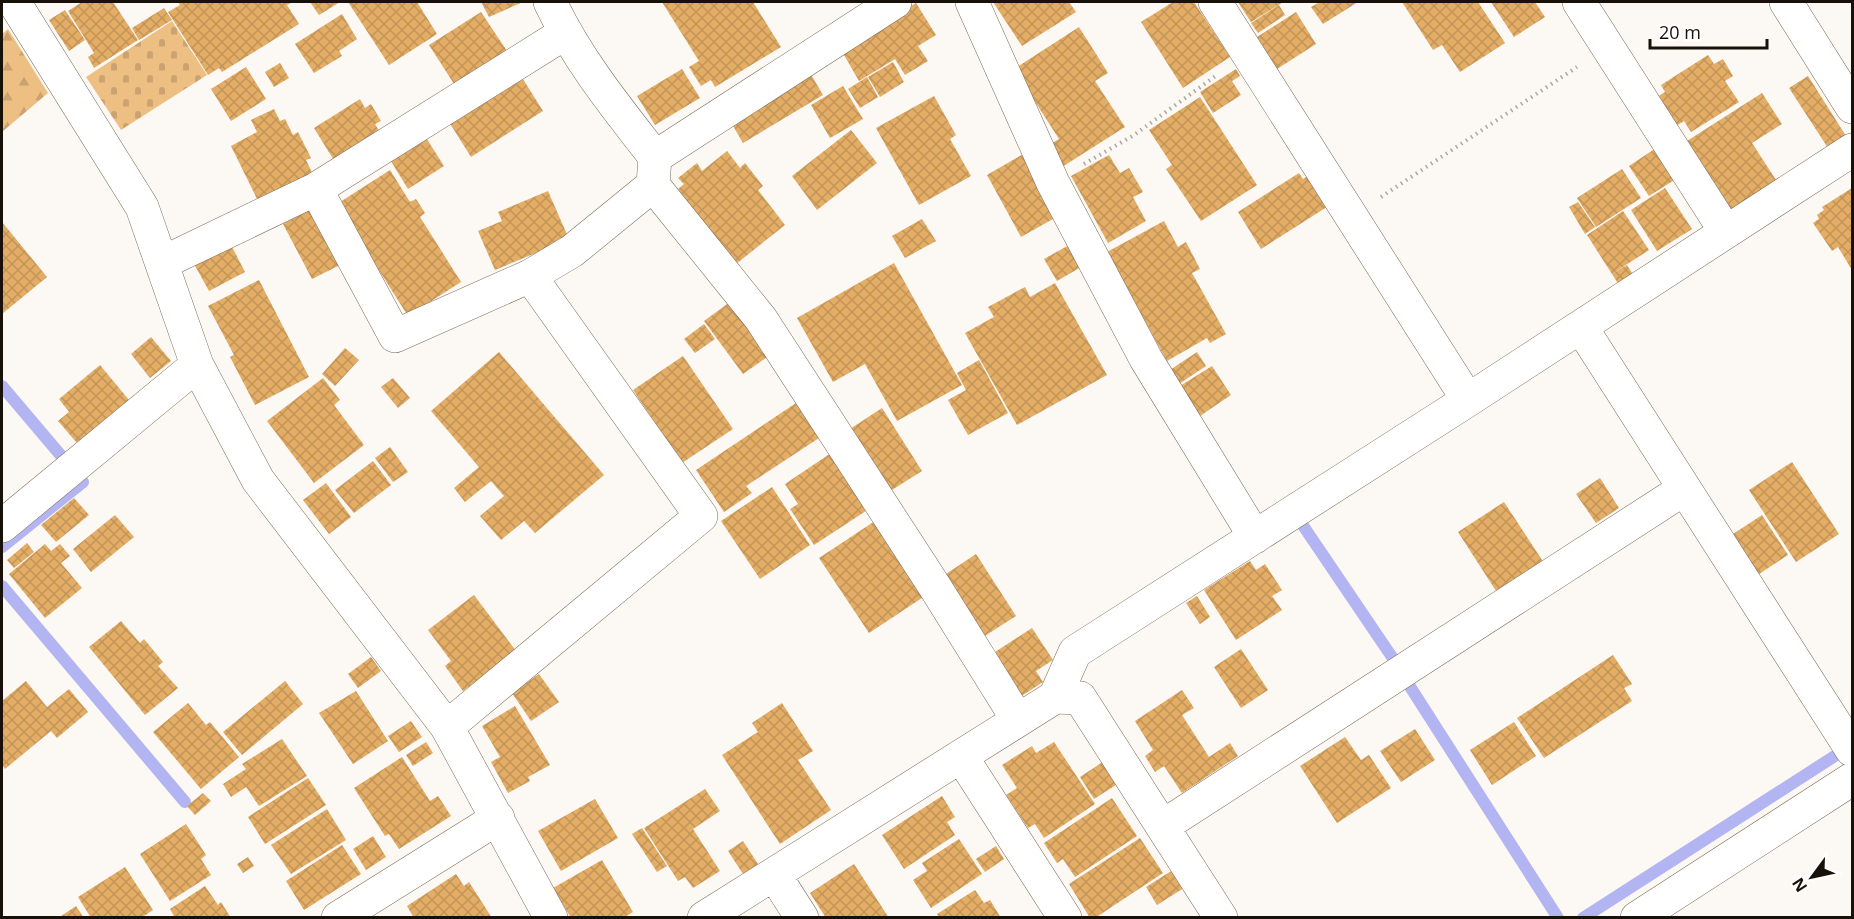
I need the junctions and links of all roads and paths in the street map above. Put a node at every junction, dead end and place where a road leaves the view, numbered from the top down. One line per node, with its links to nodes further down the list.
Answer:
1 (14, 2): 18 (street)
2 (550, 2): 8 (street)
3 (895, 2): 13 (street)
4 (972, 2): 14 (street)
5 (1215, 2): 10 (street)
6 (1579, 2): 9 (street)
7 (1786, 2): 11 (street)
8 (564, 33): 13 (street); 15 (street)
9 (1607, 46): 16 (path); 17 (street)
10 (1248, 53): 14 (path); 16 (street)
11 (1852, 107)
12 (1852, 150): 17 (street)
13 (654, 171): 19 (street); 27 (street)
14 (1053, 183): 25 (street)
15 (316, 189): 18 (street); 19 (street)
16 (1351, 216): 22 (street)
17 (1726, 232): 20 (street)
18 (162, 263): 21 (street)
19 (530, 276): 28 (street)
20 (1581, 327): 22 (street); 23 (street)
21 (197, 365): 24 (street); 28 (street)
22 (1468, 400): 25 (street)
23 (1684, 489): 29 (street); 33 (street)
24 (2, 526)
25 (1255, 537): 26 (street)
26 (1055, 697): 27 (street); 33 (street)
27 (1018, 720): 30 (street)
28 (447, 727): 32 (street)
29 (1852, 750)
30 (961, 756): 34 (street); 39 (street)
31 (1852, 779): 41 (street)
32 (498, 818): 35 (street); 36 (street)
33 (1163, 826): 40 (street)
34 (774, 874): 37 (street); 38 (street)
35 (338, 918)
36 (551, 918)
37 (704, 918)
38 (802, 918)
39 (1065, 918)
40 (1221, 918)
41 (1637, 918)

